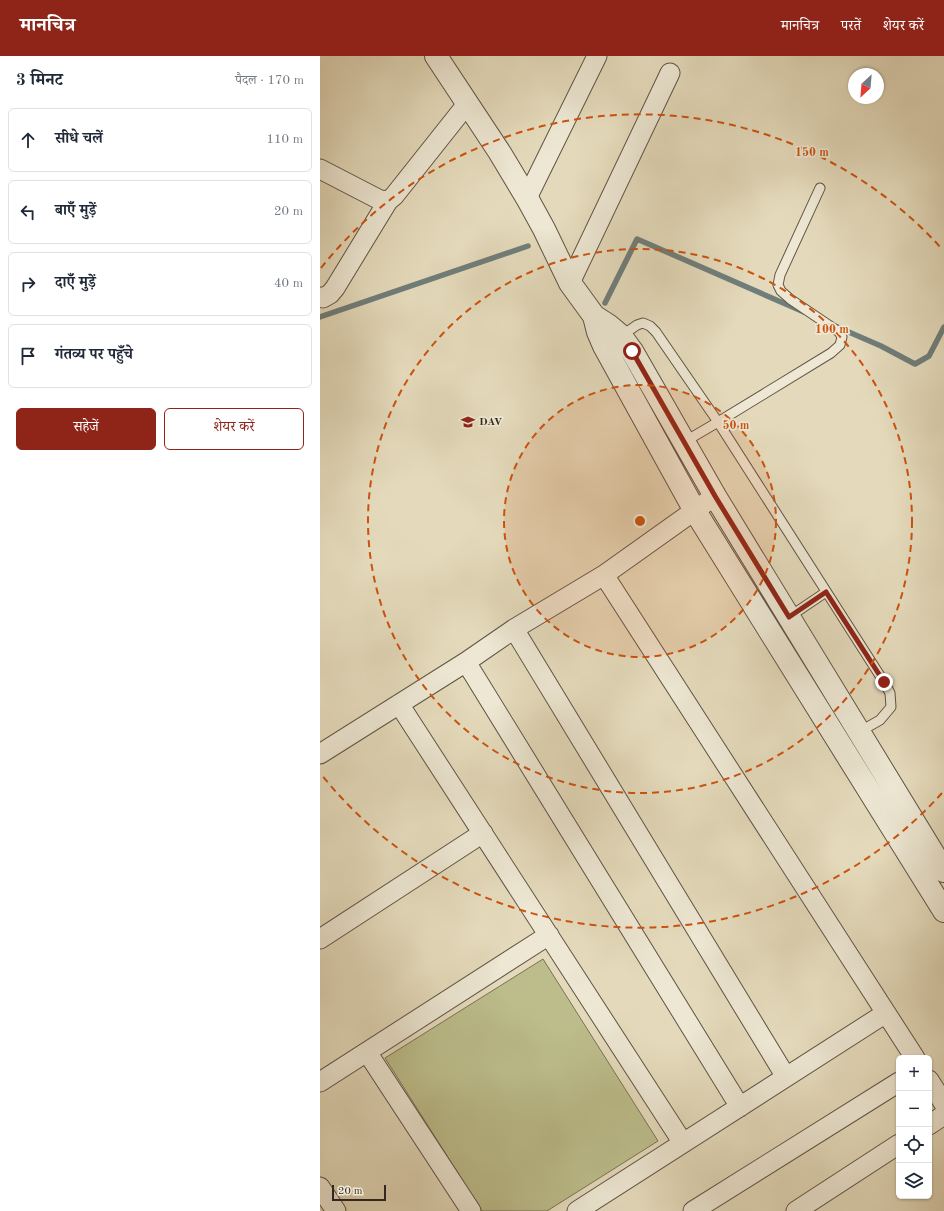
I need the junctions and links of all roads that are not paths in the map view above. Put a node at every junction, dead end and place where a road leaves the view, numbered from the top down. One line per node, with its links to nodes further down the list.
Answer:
1 (436, 56): 4 (street)
2 (597, 56): 7 (street)
3 (670, 73): 9 (street)
4 (467, 104): 7 (street); 8 (street)
5 (320, 169): 8 (street)
6 (820, 188): 13 (lane)
7 (527, 198): 9 (street)
8 (388, 201): 10 (street)
9 (570, 283): 11 (street)
10 (320, 297)
11 (594, 316): 12 (street); 16 (street)
12 (621, 336): 13 (lane); 14 (street)
13 (718, 422): 14 (lane); 18 (lane)
14 (684, 442): 15 (street)
15 (715, 496): 16 (street); 19 (street)
16 (695, 511): 17 (street); 27 (street)
17 (604, 575): 20 (street); 30 (street)
18 (826, 592): 19 (lane); 23 (lane)
19 (789, 617): 23 (street)
20 (514, 628): 21 (street); 33 (street)
21 (466, 662): 22 (street); 38 (street)
22 (399, 704): 24 (street); 25 (street)
23 (859, 732): 26 (street)
24 (320, 754)
25 (483, 833): 28 (street); 29 (street)
26 (944, 871)
27 (944, 911)
28 (549, 935): 31 (street); 41 (street)
29 (320, 939)
30 (886, 1013): 32 (street); 33 (street)
31 (367, 1052): 34 (street); 45 (street)
32 (913, 1055)
33 (786, 1077): 38 (street)
34 (320, 1082)
35 (896, 1084): 47 (street)
36 (932, 1085): 37 (street)
37 (944, 1104)
38 (740, 1107): 41 (street)
39 (944, 1115): 40 (street)
40 (932, 1123)
41 (683, 1143): 46 (street)
42 (896, 1146): 48 (street)
43 (320, 1187): 44 (street)
44 (336, 1211)
45 (470, 1211)
46 (577, 1211)
47 (693, 1211)
48 (796, 1211)

